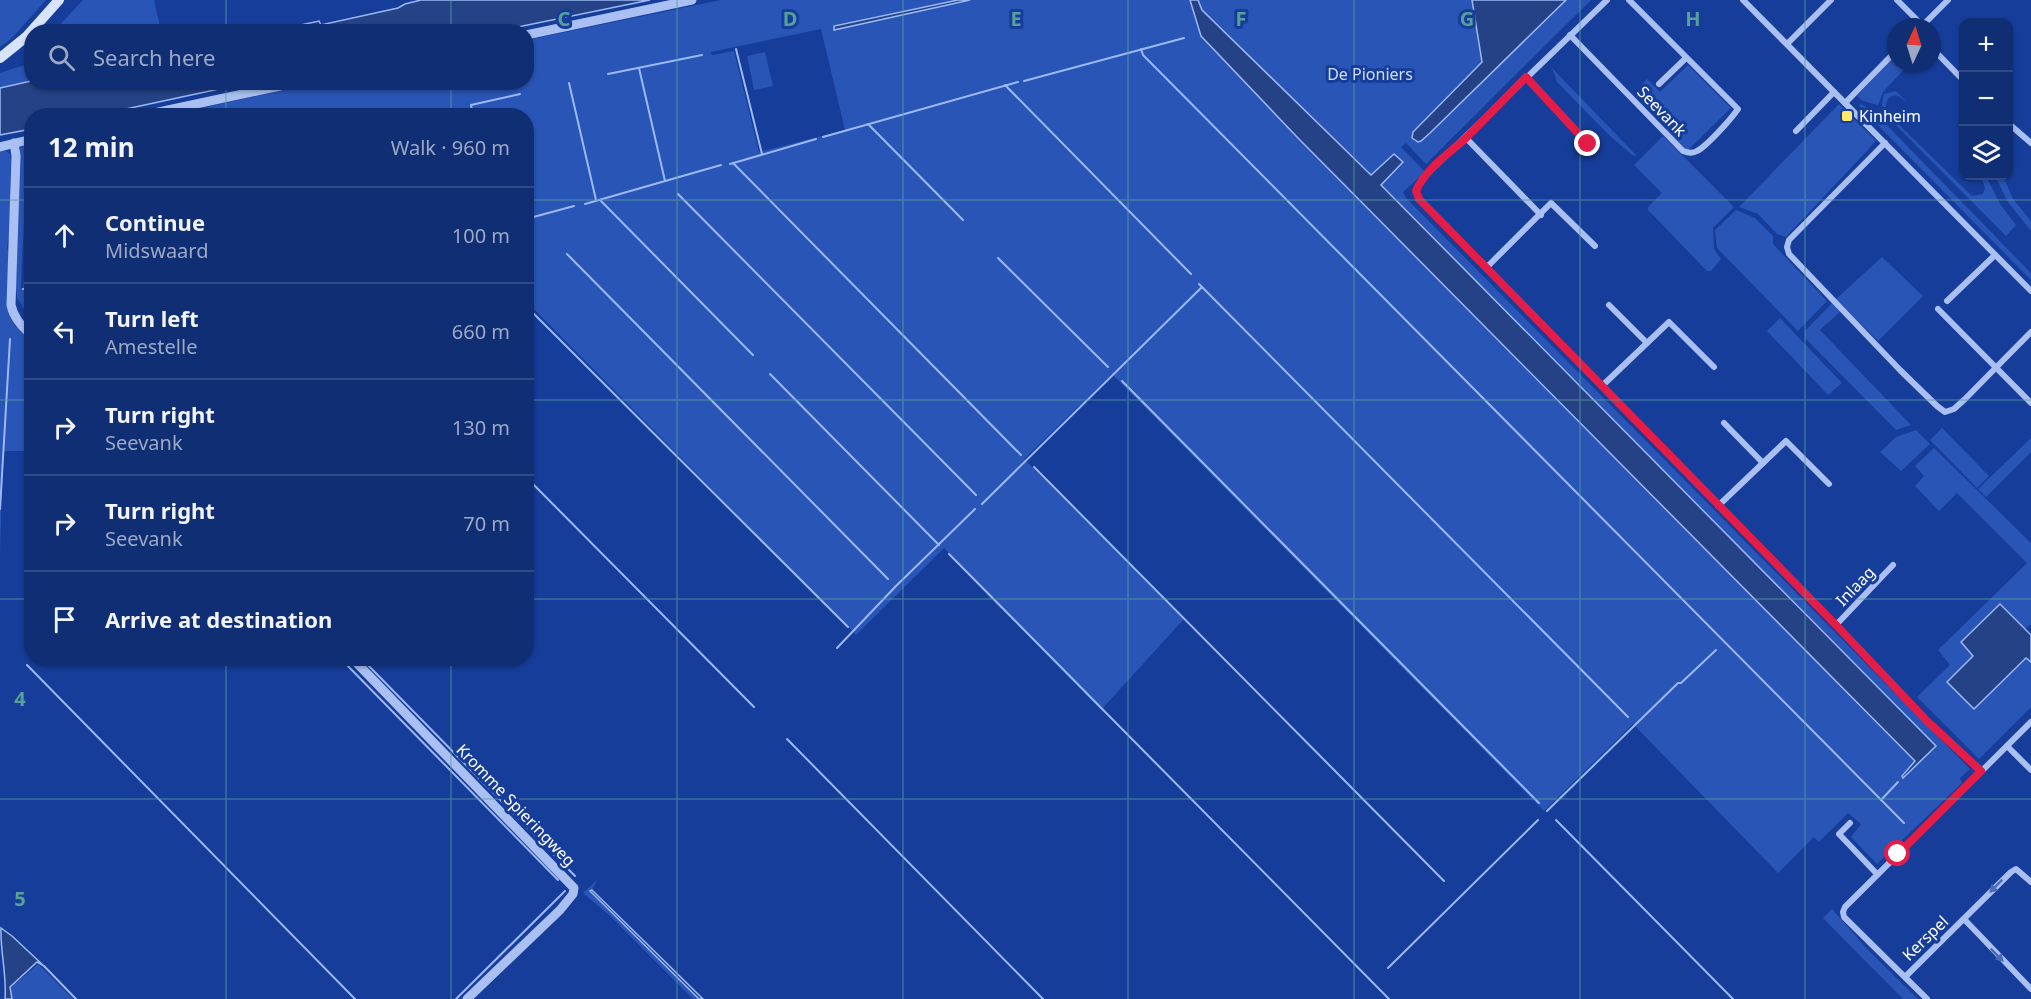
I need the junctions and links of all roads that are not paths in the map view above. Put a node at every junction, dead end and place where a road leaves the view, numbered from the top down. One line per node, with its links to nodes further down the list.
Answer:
1 (59, 0): 11 (main road)
2 (692, 0): 12 (street)
3 (1607, 0): 13 (street)
4 (1629, 0): 18 (street, Seevank)
5 (1743, 0): 15 (street)
6 (1831, 0): 15 (street)
7 (1897, 0): 9 (street)
8 (1948, 0): 10 (street)
9 (1914, 18)
10 (1930, 18)
11 (38, 24)
12 (534, 33)
13 (1570, 35): 18 (street, Seevank); 21 (street)
14 (24, 39): 17 (main road)
15 (1787, 44): 24 (street)
16 (1941, 57): 20 (street)
17 (0, 58)
18 (1686, 58): 22 (street, Seevank)
19 (1887, 60): 25 (street)
20 (1959, 76)
21 (1526, 77): 29 (street); 34 (street)
22 (1659, 84)
23 (262, 90): 26 (street)
24 (1834, 92): 25 (street); 28 (street)
25 (1845, 103): 32 (street)
26 (177, 108)
27 (2011, 126): 33 (street)
28 (1796, 130)
29 (1466, 138): 36 (street); 39 (street)
30 (24, 141): 31 (street)
31 (14, 143): 35 (street); 44 (street)
32 (1885, 143): 38 (street); 48 (street)
33 (2031, 143)
34 (1588, 144)
35 (0, 147)
36 (1541, 215): 37 (street); 39 (street)
37 (1595, 246)
38 (1995, 255): 40 (street); 41 (street)
39 (1486, 268): 49 (street)
40 (2031, 291)
41 (1947, 301)
42 (1609, 305): 46 (street)
43 (1938, 309): 48 (street)
44 (24, 328)
45 (2031, 332): 48 (street)
46 (1647, 343): 47 (street); 49 (street)
47 (1714, 367)
48 (1996, 368): 50 (street)
49 (1602, 386): 54 (street)
50 (2031, 403)
51 (1725, 423): 52 (street)
52 (1763, 463): 53 (street); 54 (street)
53 (1829, 484)
54 (1718, 506): 56 (street)
55 (1893, 565): 56 (street, Inlaag)
56 (1836, 625): 61 (street)
57 (360, 666): 68 (street, Kromme Spieringweg)
58 (2031, 722): 59 (street)
59 (2007, 746): 60 (street); 61 (street)
60 (2031, 770)
61 (1981, 771): 63 (street)
62 (1850, 823): 63 (street)
63 (1877, 873): 66 (street)
64 (2031, 882): 65 (street, Kerspel, one-way to 65)
65 (1964, 920): 66 (street, Kerspel); 67 (street, Kerspel, one-way to 67)
66 (1905, 977): 69 (street)
67 (2031, 989)
68 (467, 999)
69 (1927, 999)

